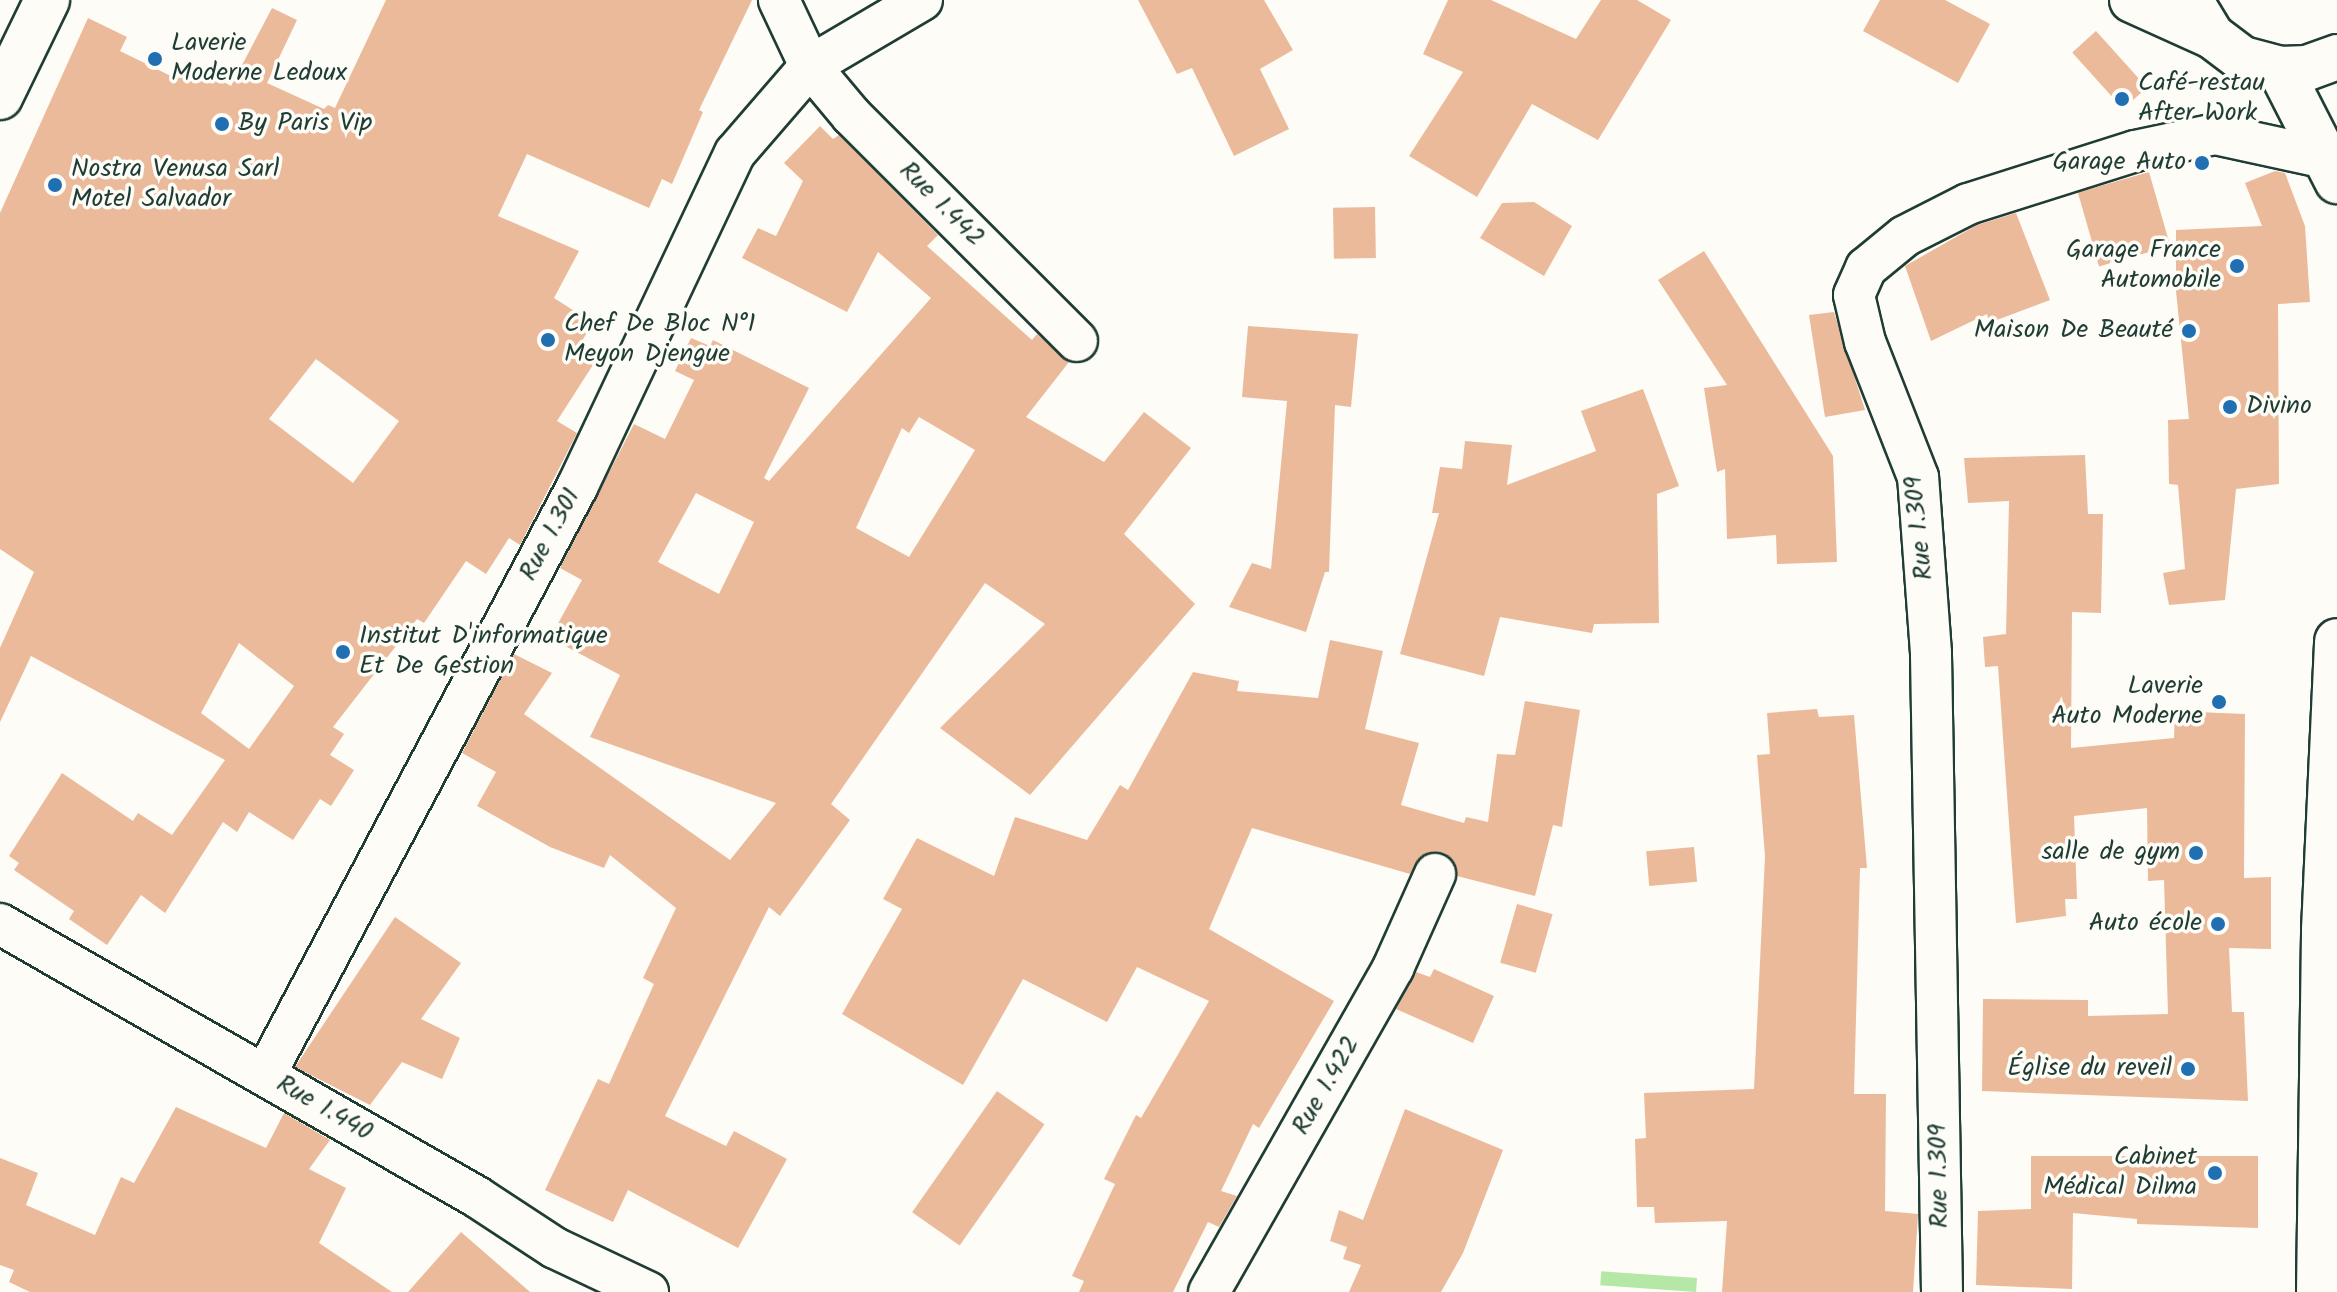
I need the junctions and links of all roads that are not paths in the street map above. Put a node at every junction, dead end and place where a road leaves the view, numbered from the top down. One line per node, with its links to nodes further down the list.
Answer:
1 (47, 0): 9 (main road)
2 (779, 0): 7 (street)
3 (922, 0): 7 (street, Rue 1.301)
4 (2132, 0): 5 (main road)
5 (2201, 18): 8 (main road)
6 (2337, 57): 8 (main road)
7 (810, 66): 11 (street, Rue 1.442); 15 (street, Rue 1.301)
8 (2280, 69): 10 (main road)
9 (0, 97)
10 (2331, 169): 18 (street, Rue 1.309)
11 (1077, 341)
12 (2337, 641): 19 (main road)
13 (1435, 874): 17 (street, Rue 1.422)
14 (0, 924): 15 (street, Rue 1.440)
15 (265, 1075): 16 (street, Rue 1.440)
16 (648, 1292)
17 (1209, 1292)
18 (1942, 1292)
19 (2319, 1292)

